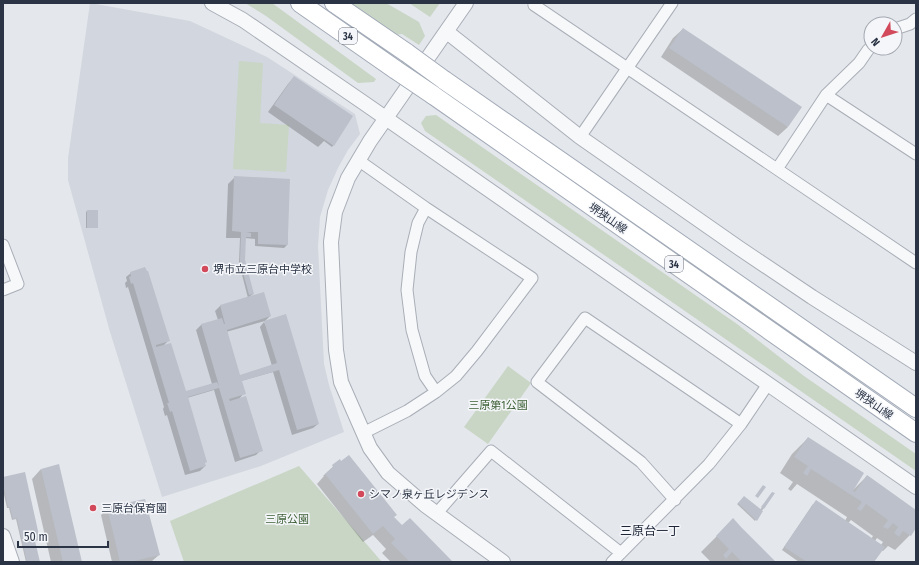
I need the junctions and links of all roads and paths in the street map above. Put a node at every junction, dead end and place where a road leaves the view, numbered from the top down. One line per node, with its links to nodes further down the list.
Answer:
1 (212, 3): 13 (street)
2 (300, 3): 30 (main road, 堺狭山線 / 34, bridge)
3 (334, 3): 24 (main road, 堺狭山線 / 34, bridge)
4 (466, 3): 9 (street)
5 (535, 3): 11 (street)
6 (672, 3): 11 (street)
7 (916, 19): 8 (street)
8 (903, 26)
9 (447, 32): 13 (street); 14 (street)
10 (864, 56): 12 (street)
11 (628, 68): 14 (street); 17 (street)
12 (826, 95): 15 (street); 17 (street)
13 (386, 118): 16 (street); 23 (street)
14 (580, 137): 22 (street)
15 (916, 154)
16 (358, 160): 18 (street); 29 (street)
17 (777, 169): 20 (street)
18 (426, 208): 25 (street); 25 (street)
19 (3, 245): 21 (street)
20 (916, 263)
21 (3, 290)
22 (916, 363)
23 (768, 384): 28 (street); 31 (street)
24 (887, 388): 26 (main road); 27 (main road, 堺狭山線 / 34)
25 (436, 392): 29 (street)
26 (916, 402)
27 (916, 408)
28 (740, 424): 32 (street); 32 (street)
29 (363, 433): 33 (street)
30 (915, 433)
31 (916, 487)
32 (675, 500): 35 (street)
33 (437, 513): 35 (street); 37 (street)
34 (3, 536): 36 (street)
35 (621, 553): 38 (street)
36 (12, 562)
37 (503, 562)
38 (612, 562)

